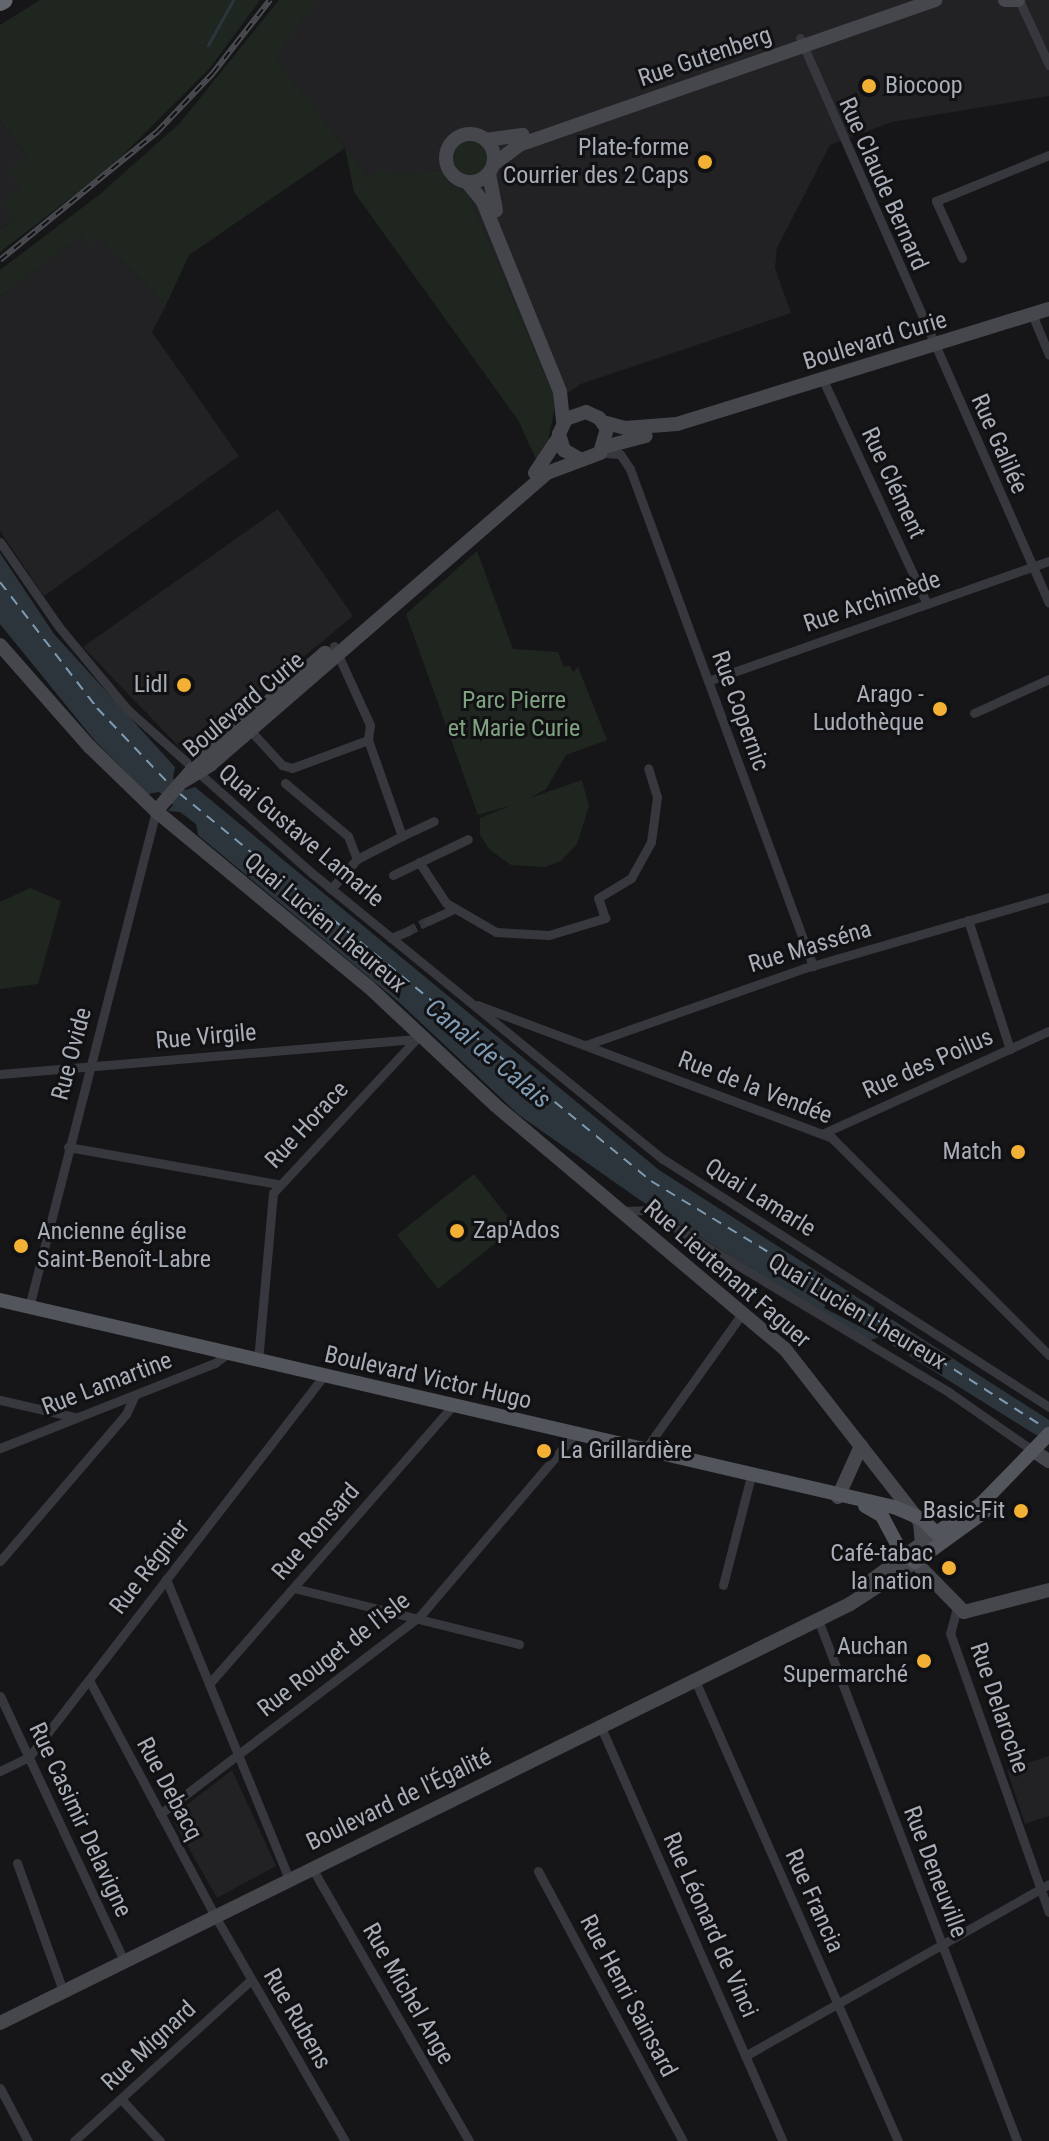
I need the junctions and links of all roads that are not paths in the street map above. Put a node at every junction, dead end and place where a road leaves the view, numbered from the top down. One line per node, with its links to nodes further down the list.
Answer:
1 (909, 0): 5 (street, Rue Gutenberg)
2 (936, 0): 5 (street, Rue Gutenberg)
3 (1005, 0): 4 (street)
4 (1019, 0): 6 (street)
5 (801, 42): 7 (street, Rue Gutenberg); 9 (street, Rue Gutenberg); 14 (street, Rue Claude Bernard)
6 (1049, 65)
7 (486, 140): 9 (street); 10 (street)
8 (1049, 155): 11 (street)
9 (491, 169): 10 (street); 17 (street)
10 (467, 182): 20 (street)
11 (962, 258)
12 (1049, 309): 13 (street, Boulevard Curie)
13 (1032, 314): 14 (street, Boulevard Curie); 15 (street)
14 (933, 345): 16 (street, Boulevard Curie); 27 (street, Rue Galilée)
15 (1049, 355)
16 (823, 380): 18 (street, Boulevard Curie); 29 (street, Rue Clément)
17 (589, 412): 19 (street); 20 (street)
18 (714, 414): 19 (street, Boulevard Curie); 21 (street, Boulevard Curie)
19 (603, 422): 22 (street)
20 (561, 430): 23 (street); 32 (street, Boulevard Curie)
21 (645, 436): 22 (street, Boulevard Curie); 24 (street)
22 (602, 450): 23 (street); 24 (street)
23 (581, 460): 32 (street, Boulevard Curie)
24 (630, 469): 34 (street, Rue Copernic)
25 (0, 542): 40 (street, Quai Gustave Lamarle)
26 (1049, 561): 27 (street, Rue Archimède)
27 (1032, 567): 28 (street, Rue Galilée); 29 (street, Rue Archimède)
28 (1049, 603)
29 (927, 604): 34 (street, Rue Archimède)
30 (0, 634): 35 (street, Quai Lucien Lheureux)
31 (0, 645): 35 (street, Quai Lucien Lheureux)
32 (337, 649): 37 (street, Boulevard Curie); 38 (street)
33 (1049, 679): 36 (street)
34 (708, 681): 56 (street, Rue Copernic)
35 (41, 691): 42 (street, Quai Lucien Lheureux)
36 (974, 713)
37 (247, 727): 38 (street); 40 (street, Boulevard Curie)
38 (368, 740): 44 (street)
39 (648, 768): 51 (street)
40 (190, 775): 42 (street, Boulevard Curie); 49 (street, Quai Gustave Lamarle)
41 (285, 783): 46 (street)
42 (156, 811): 59 (street, Quai Lucien Lheureux); 62 (street, Rue Ovide)
43 (434, 821): 44 (street)
44 (402, 836): 46 (street)
45 (468, 839): 47 (street)
46 (357, 859): 49 (street)
47 (419, 862): 48 (street); 51 (street)
48 (393, 875)
49 (331, 889): 55 (street, Quai Gustave Lamarle)
50 (1049, 897): 52 (street, Rue Masséna)
51 (454, 909): 53 (street)
52 (968, 920): 56 (street, Rue Masséna); 61 (street)
53 (428, 921)
54 (408, 931): 55 (street)
55 (391, 938): 57 (street, Quai Gustave Lamarle)
56 (813, 966): 60 (street, Rue Masséna)
57 (466, 1001): 60 (street, Rue de la Vendée); 78 (street, Quai Lamarle)
58 (1049, 1031): 61 (street, Rue des Poilus)
59 (419, 1036): 62 (street, Rue Virgile); 66 (street, Rue Horace); 67 (street, Quai Lucien Lheureux)
60 (586, 1045): 64 (street, Rue de la Vendée)
61 (1010, 1049): 64 (street, Rue des Poilus)
62 (89, 1068): 63 (street, Rue Virgile); 65 (street, Rue Ovide)
63 (0, 1074)
64 (824, 1133): 72 (street, Rue de la Vendée)
65 (68, 1147): 66 (street); 69 (street, Rue Ovide)
66 (277, 1184): 73 (street, Rue Horace)
67 (621, 1211): 70 (street, Rue Lieutenant Faguer); 85 (street, Quai Lucien Lheureux)
68 (0, 1300): 69 (main road, Boulevard Victor Hugo)
69 (29, 1307): 71 (main road, Boulevard Victor Hugo)
70 (743, 1312): 82 (street, Rue Lieutenant Faguer); 84 (street)
71 (227, 1354): 73 (main road, Boulevard Victor Hugo); 75 (street, Rue Lamartine)
72 (1049, 1355)
73 (258, 1361): 74 (main road, Boulevard Victor Hugo)
74 (323, 1376): 77 (main road, Boulevard Victor Hugo); 92 (street, Rue Régnier)
75 (135, 1395): 79 (street, Rue Lamartine); 91 (street)
76 (0, 1400): 79 (street)
77 (452, 1406): 80 (main road, Boulevard Victor Hugo); 94 (street, Rue Ronsard)
78 (1049, 1407)
79 (76, 1418): 83 (street, Rue Lamartine)
80 (575, 1434): 84 (main road, Boulevard Victor Hugo); 98 (street, Rue Rouget de l'Isle)
81 (1049, 1434): 85 (main road)
82 (861, 1446): 88 (street); 89 (street, Rue Lieutenant Faguer)
83 (0, 1448)
84 (644, 1451): 87 (main road, Boulevard Victor Hugo)
85 (1035, 1452): 86 (street); 90 (main road, Boulevard de l'Égalité); 90 (main road, Boulevard de l'Égalité)
86 (1049, 1461)
87 (751, 1476): 88 (main road, Boulevard Victor Hugo); 93 (street)
88 (842, 1498): 89 (main road, Boulevard Victor Hugo); 90 (main road, Boulevard Victor Hugo)
89 (913, 1514): 90 (main road, Boulevard Victor Hugo)
90 (919, 1550): 96 (street, Rue Delaroche); 97 (street, Boulevard de l'Égalité)
91 (0, 1561)
92 (166, 1579): 101 (street, Rue Régnier); 102 (street)
93 (723, 1585)
94 (294, 1588): 98 (street); 102 (street, Rue Ronsard)
95 (1049, 1590): 96 (street, Rue Delaroche)
96 (958, 1605): 114 (street, Rue Delaroche)
97 (817, 1617): 100 (street, Boulevard de l'Égalité); 117 (street, Rue Deneuville)
98 (417, 1619): 99 (street); 105 (street, Rue Rouget de l'Isle)
99 (519, 1644)
100 (694, 1678): 104 (street, Boulevard de l'Égalité); 121 (street, Rue Francia)
101 (89, 1680): 106 (street, Rue Régnier); 108 (street, Rue Debacq)
102 (209, 1684): 105 (street)
103 (0, 1696): 106 (street, Rue Casimir Delavigne)
104 (600, 1725): 110 (street, Boulevard de l'Égalité); 123 (street, Rue Léonard de Vinci)
105 (238, 1755): 108 (street, Rue Rouget de l'Isle); 112 (street)
106 (29, 1757): 107 (street, Rue Régnier); 118 (street, Rue Casimir Delavigne)
107 (0, 1771)
108 (160, 1814): 116 (street, Rue Debacq)
109 (17, 1863): 120 (street)
110 (312, 1868): 112 (street, Boulevard de l'Égalité); 130 (street, Rue Michel Ange)
111 (538, 1871): 131 (street, Rue Henri Sainsard)
112 (289, 1879): 116 (street, Boulevard de l'Égalité)
113 (1049, 1884): 114 (street)
114 (1039, 1890): 115 (street, Rue Delaroche); 117 (street)
115 (1049, 1912)
116 (215, 1916): 118 (street, Boulevard de l'Égalité); 119 (street, Rue Rubens)
117 (942, 1945): 121 (street); 134 (street, Rue Deneuville)
118 (124, 1961): 120 (street, Boulevard de l'Égalité)
119 (251, 1980): 125 (street, Rue Mignard); 129 (street, Rue Rubens)
120 (63, 1991): 122 (street, Boulevard de l'Égalité)
121 (837, 2004): 123 (street); 133 (street, Rue Francia)
122 (0, 2023)
123 (745, 2056): 132 (street, Rue Léonard de Vinci)
124 (0, 2088): 126 (street)
125 (122, 2100): 127 (street, Rue Mignard); 128 (street)
126 (28, 2141)
127 (74, 2141)
128 (160, 2141)
129 (345, 2141)
130 (469, 2141)
131 (683, 2141)
132 (783, 2141)
133 (898, 2141)
134 (1017, 2141)

